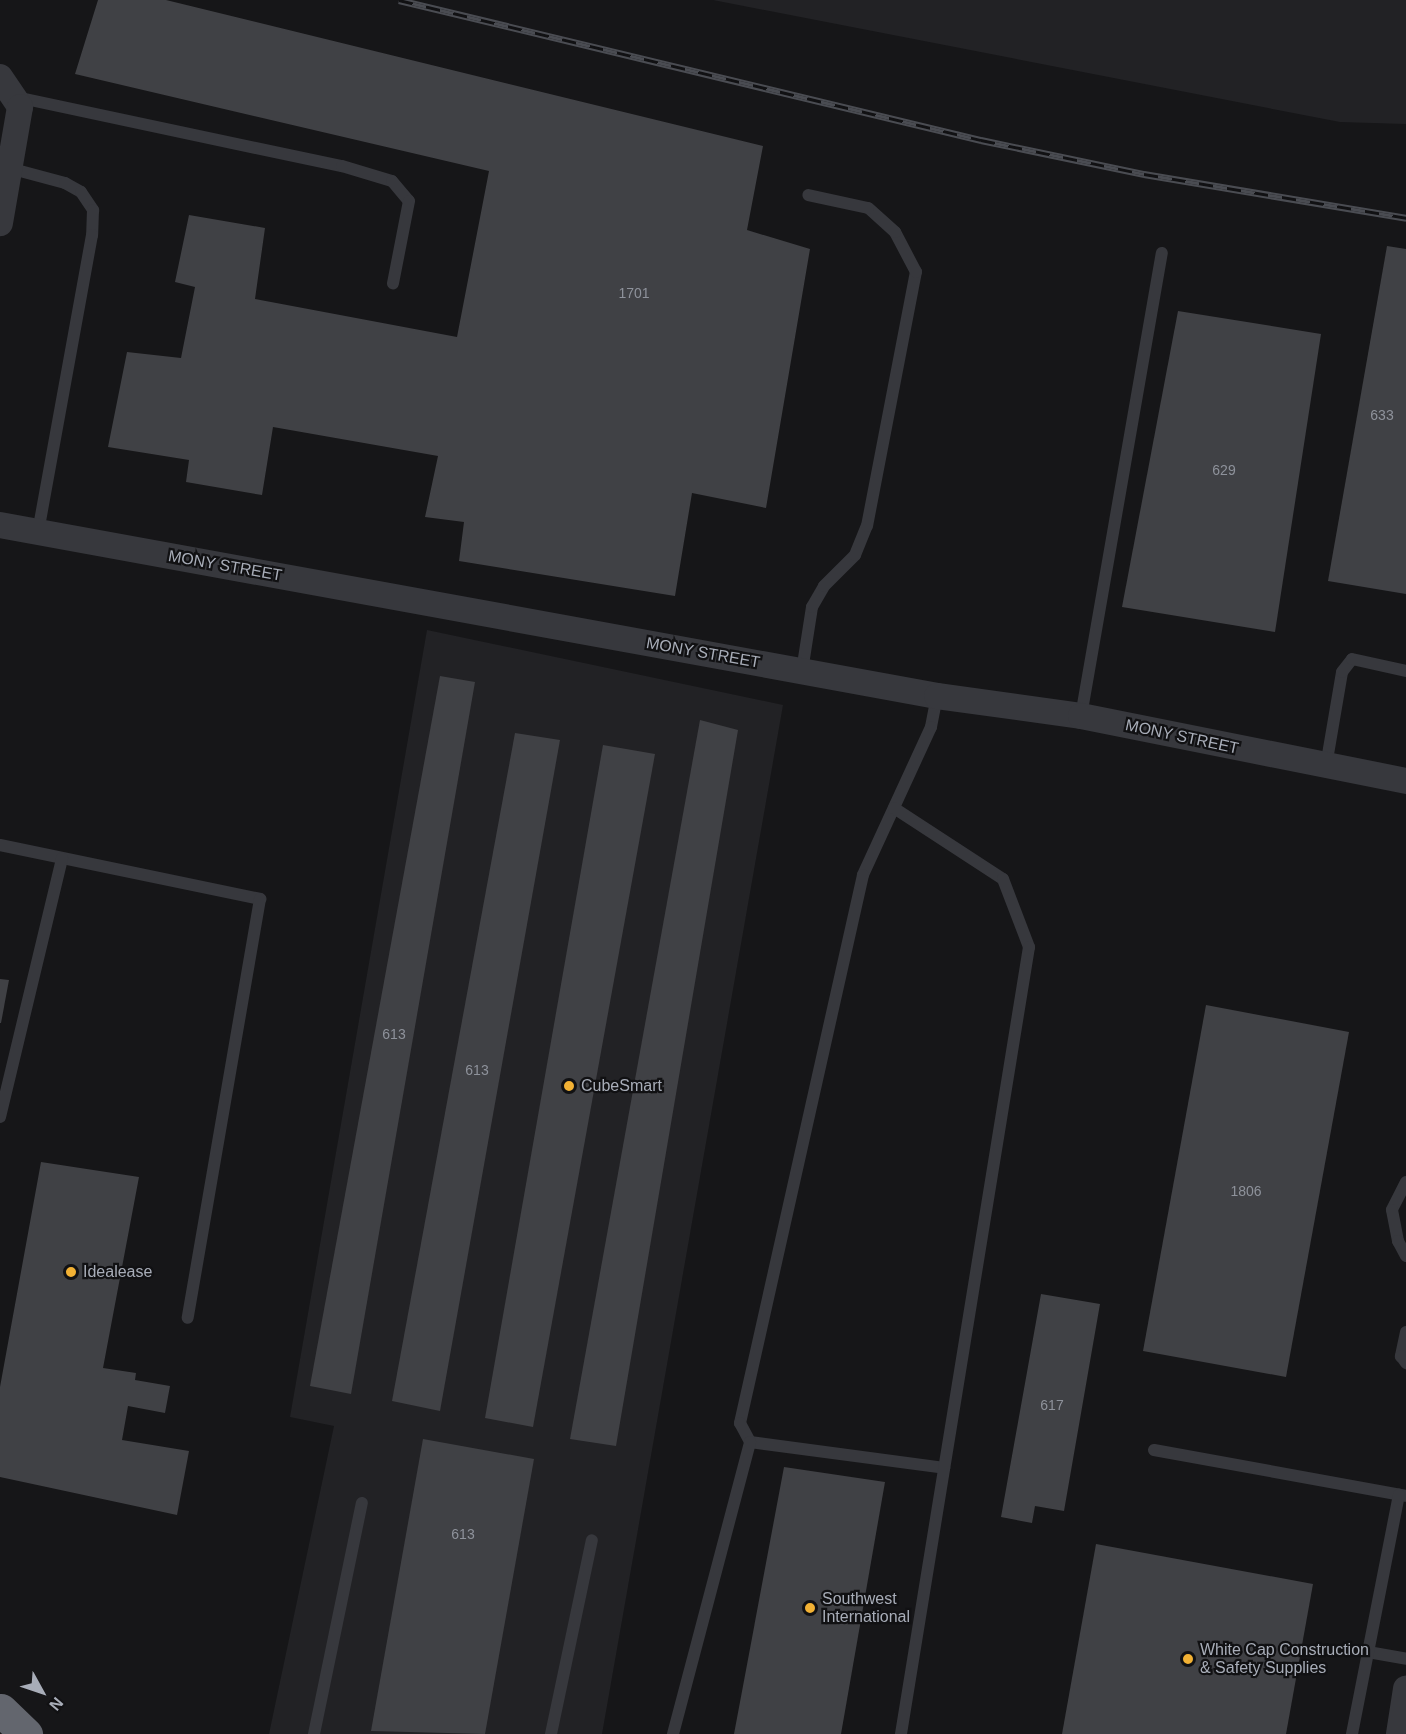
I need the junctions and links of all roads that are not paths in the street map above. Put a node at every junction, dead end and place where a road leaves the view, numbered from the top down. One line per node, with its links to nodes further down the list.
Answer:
1 (8, 87): 2 (street); 6 (lane)
2 (9, 168): 4 (street); 8 (lane)
3 (808, 195): 9 (lane)
4 (0, 224)
5 (1162, 254): 12 (lane)
6 (393, 283)
7 (0, 525): 8 (street, MONY STREET)
8 (38, 532): 9 (street, MONY STREET)
9 (802, 671): 11 (street, MONY STREET)
10 (1406, 671): 13 (lane)
11 (937, 696): 12 (street, MONY STREET); 15 (lane)
12 (1082, 716): 13 (street, MONY STREET)
13 (1326, 766): 14 (street, MONY STREET)
14 (1406, 781)
15 (894, 808): 24 (lane); 26 (lane)
16 (0, 845): 17 (lane)
17 (62, 858): 18 (lane); 21 (lane)
18 (0, 1117)
19 (1406, 1182): 20 (lane)
20 (1406, 1256)
21 (189, 1318)
22 (1406, 1332): 23 (lane)
23 (1406, 1363)
24 (750, 1442): 26 (lane); 37 (lane)
25 (1154, 1450): 27 (lane)
26 (944, 1468): 38 (lane)
27 (1402, 1496): 30 (lane)
28 (362, 1503): 35 (lane)
29 (592, 1540): 36 (lane)
30 (1368, 1652): 31 (lane); 39 (lane)
31 (1406, 1659)
32 (1406, 1689): 40 (street)
33 (1, 1710): 34 (highway)
34 (26, 1734)
35 (314, 1734)
36 (551, 1734)
37 (673, 1734)
38 (901, 1734)
39 (1352, 1734)
40 (1399, 1734)

